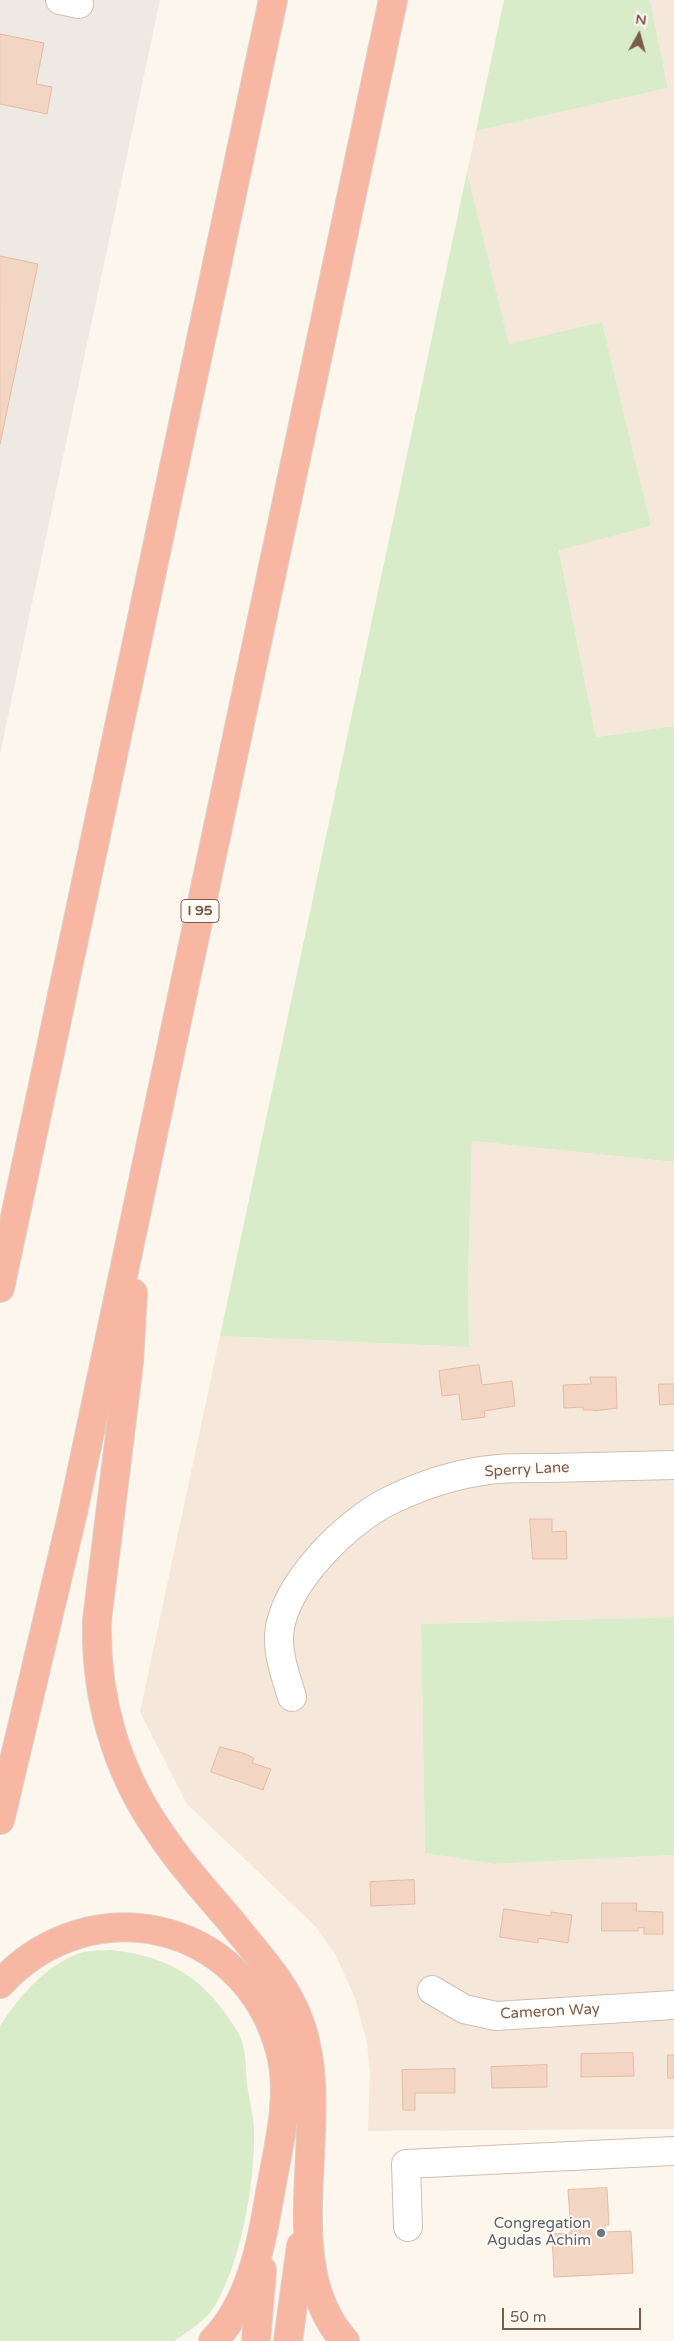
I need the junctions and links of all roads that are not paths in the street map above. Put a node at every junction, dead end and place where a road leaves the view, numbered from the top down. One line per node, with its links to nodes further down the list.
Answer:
1 (273, 0): 4 (highway)
2 (394, 0): 3 (highway, I 95)
3 (136, 1214): 7 (highway, I 95); 12 (highway)
4 (0, 1288)
5 (674, 1465): 6 (street, Sperry Lane)
6 (292, 1697)
7 (0, 1820)
8 (0, 1984): 13 (highway)
9 (432, 1990): 10 (street, Cameron Way)
10 (674, 2005)
11 (674, 2151): 14 (street)
12 (308, 2190): 17 (highway); 18 (highway)
13 (266, 2219): 15 (highway); 16 (highway)
14 (408, 2228)
15 (213, 2341)
16 (256, 2341)
17 (288, 2341)
18 (346, 2341)

